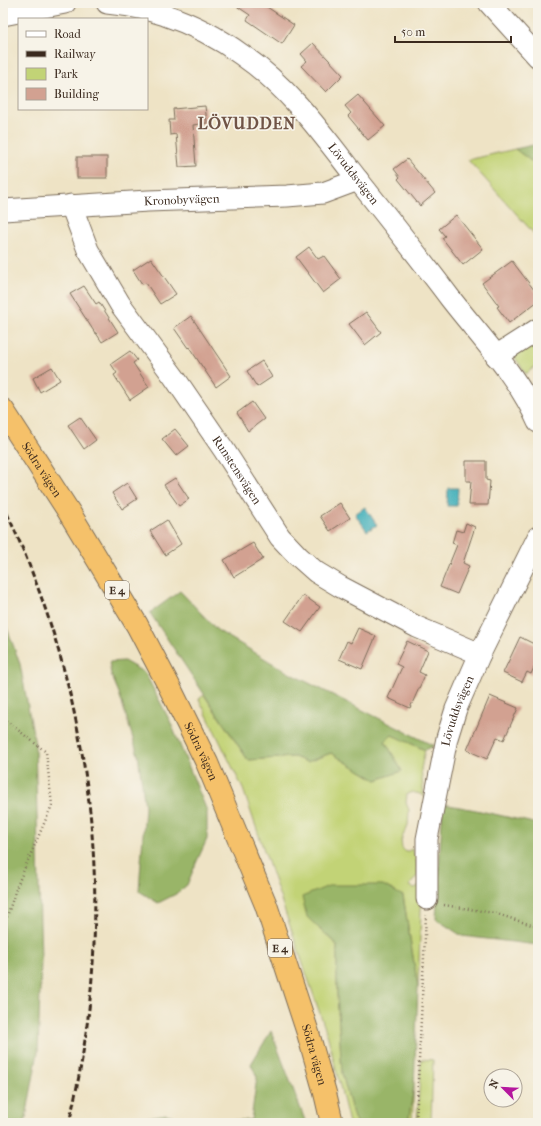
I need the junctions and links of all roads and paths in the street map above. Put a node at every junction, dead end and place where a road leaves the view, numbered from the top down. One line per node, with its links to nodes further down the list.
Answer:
1 (65, 3): 4 (street)
2 (107, 3): 6 (street, Lövuddsvägen)
3 (489, 3): 5 (street)
4 (3, 14)
5 (538, 57)
6 (358, 180): 7 (street, Kronobyvägen); 10 (street, Lövuddsvägen)
7 (72, 205): 8 (street, Kronobyvägen); 14 (street, Runstensvägen)
8 (3, 210)
9 (538, 329): 10 (street)
10 (496, 356): 12 (street, Lövuddsvägen)
11 (3, 410): 19 (highway, Södra vägen / E 4)
12 (538, 422)
13 (538, 537): 14 (street, Lövuddsvägen)
14 (480, 654): 16 (street, Lövuddsvägen)
15 (3, 718): 18 (path)
16 (427, 898): 17 (path); 20 (path)
17 (538, 927)
18 (3, 929)
19 (332, 1123)
20 (416, 1123)

